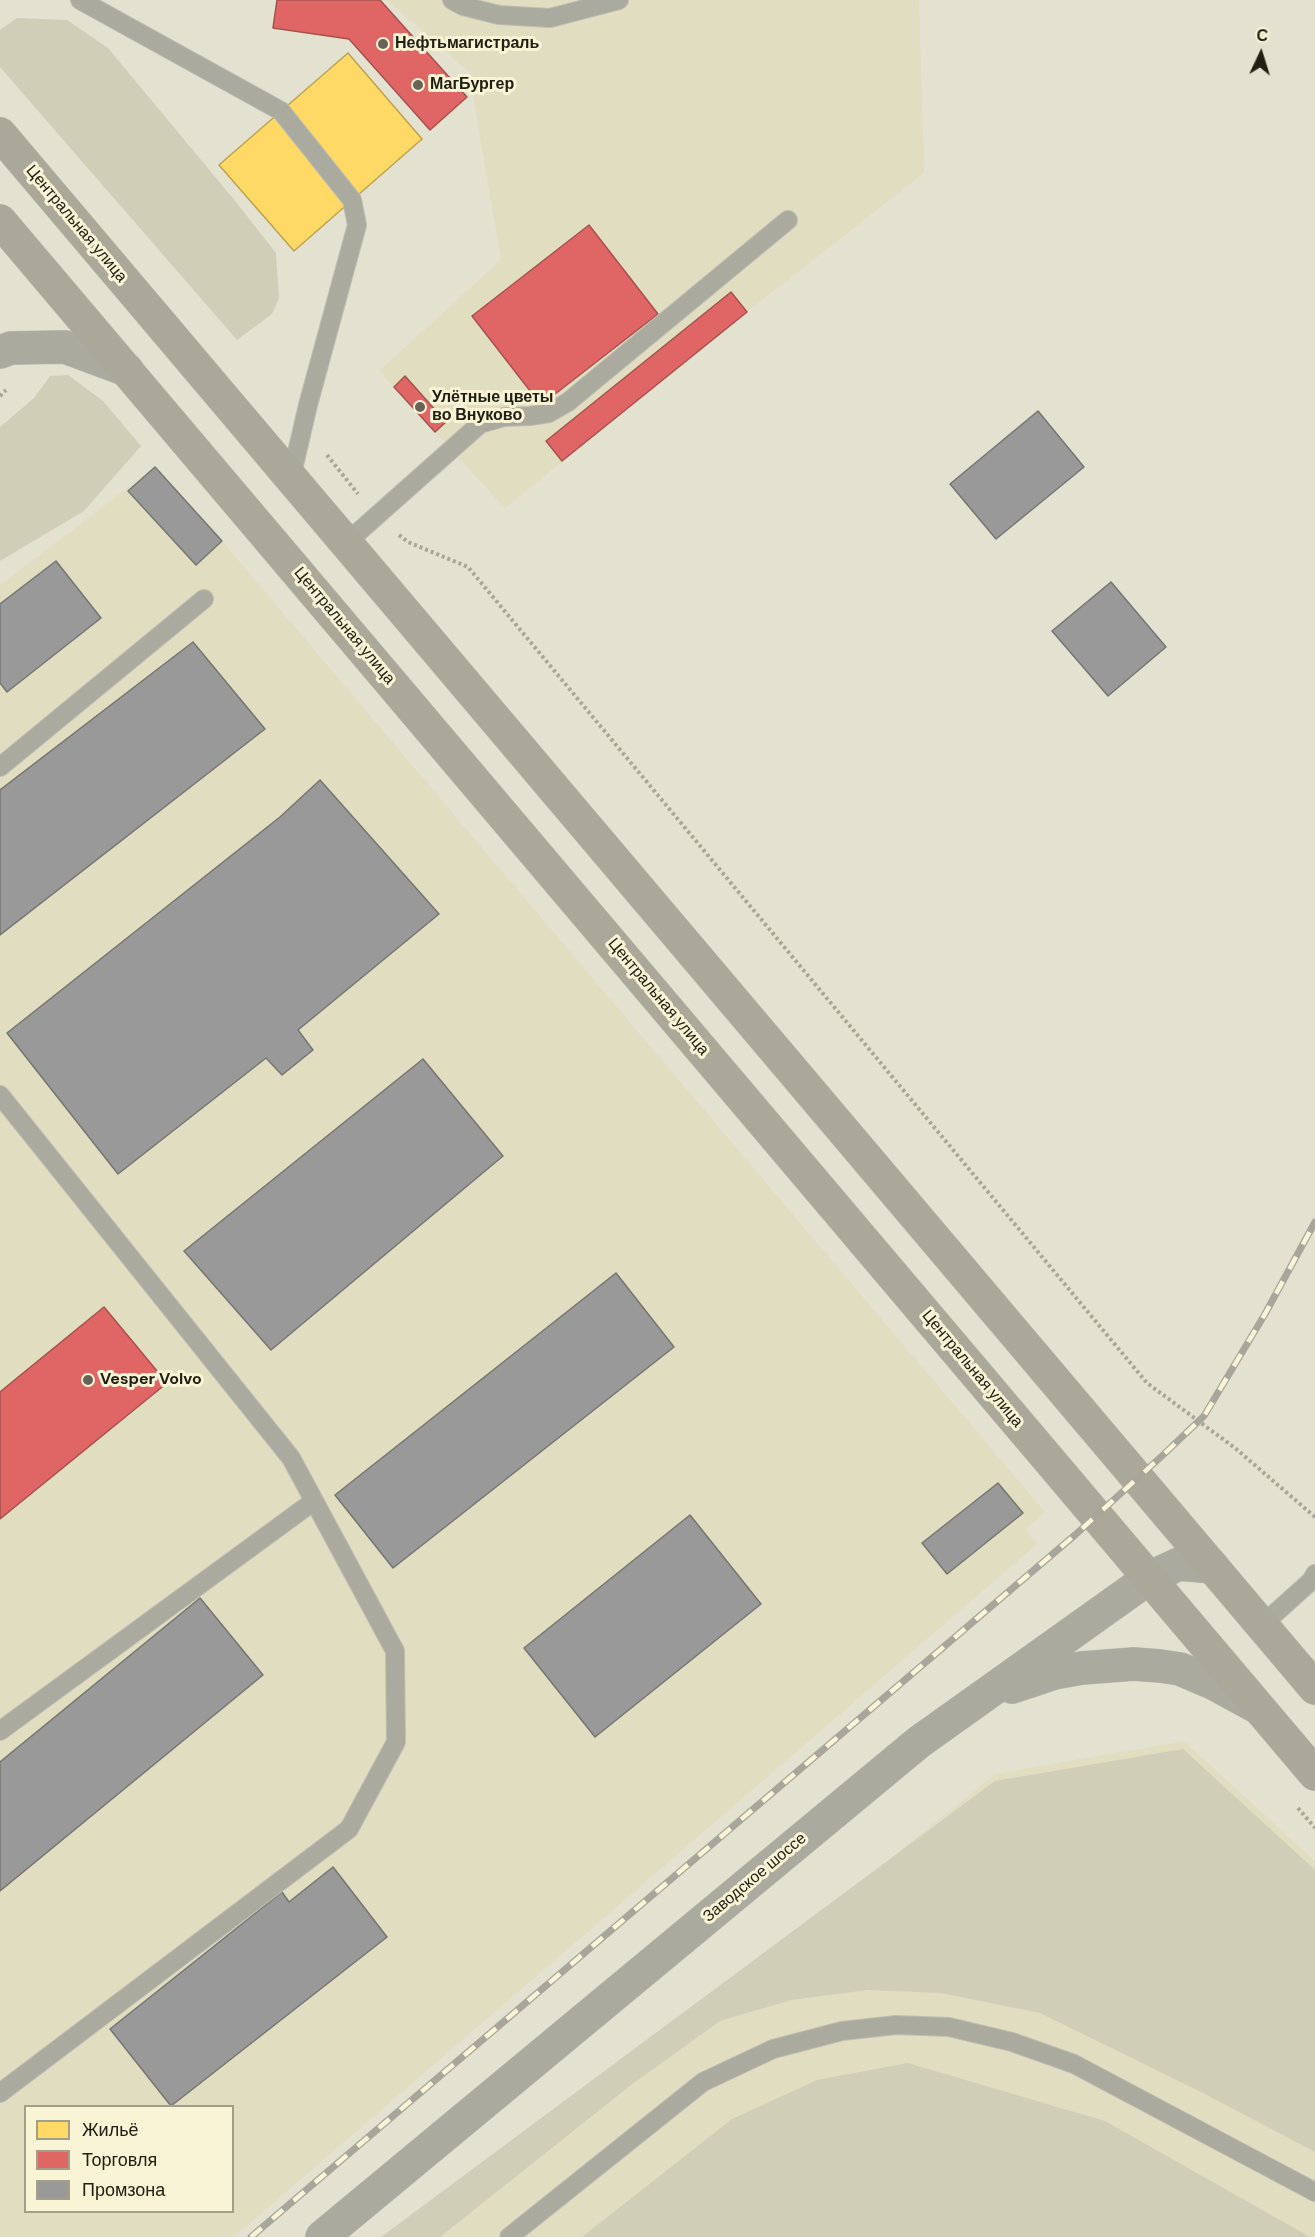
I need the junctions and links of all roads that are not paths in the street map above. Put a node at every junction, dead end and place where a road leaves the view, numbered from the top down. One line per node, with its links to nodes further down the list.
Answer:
1 (80, 0): 9 (lane)
2 (452, 0): 3 (lane)
3 (619, 0)
4 (0, 134): 9 (main road, Центральная улица)
5 (788, 220): 10 (lane)
6 (0, 221): 8 (main road, Центральная улица)
7 (0, 352): 8 (street)
8 (127, 370): 17 (main road, Центральная улица)
9 (291, 478): 10 (main road, Центральная улица)
10 (346, 543): 15 (main road, Центральная улица)
11 (204, 599): 12 (lane)
12 (0, 768)
13 (0, 1095): 14 (lane)
14 (314, 1501): 22 (lane); 24 (lane)
15 (1213, 1568): 17 (street, Заводское шоссе); 18 (main road, Центральная улица)
16 (1315, 1574): 18 (lane)
17 (1149, 1578): 20 (street, Заводское шоссе); 21 (main road, Центральная улица)
18 (1262, 1625): 19 (main road, Центральная улица)
19 (1315, 1688)
20 (979, 1698): 21 (street); 26 (street, Заводское шоссе)
21 (1258, 1708): 23 (main road, Центральная улица)
22 (0, 1731)
23 (1315, 1774)
24 (0, 2092)
25 (1315, 2192): 27 (lane)
26 (322, 2237)
27 (509, 2237)

